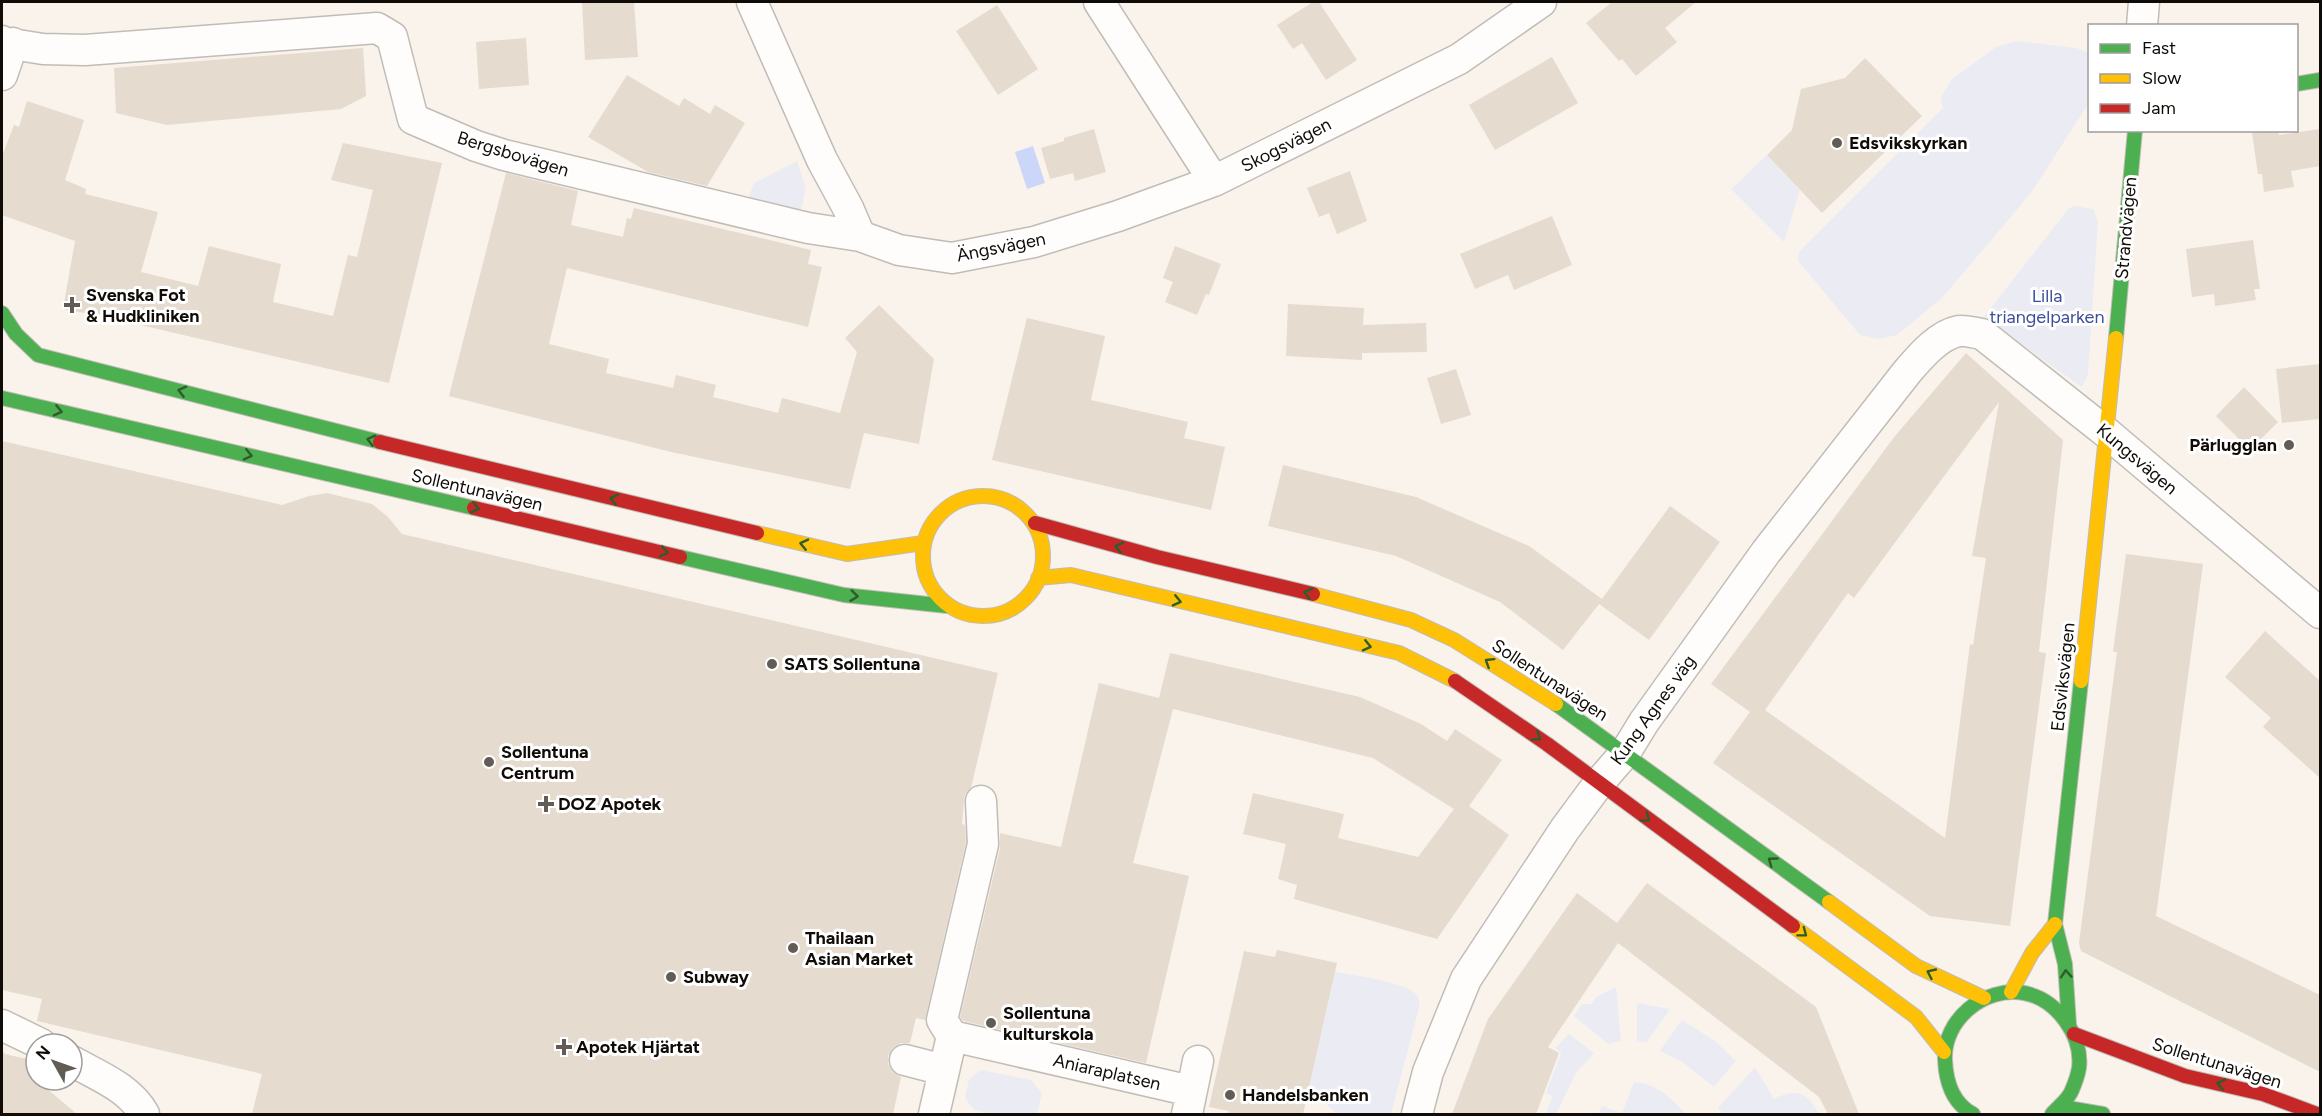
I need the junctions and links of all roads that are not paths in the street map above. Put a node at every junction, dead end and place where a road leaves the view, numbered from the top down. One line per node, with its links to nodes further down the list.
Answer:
1 (752, 2): 12 (street)
2 (1099, 2): 11 (street)
3 (1541, 2): 11 (street, Skogsvägen)
4 (2144, 2): 5 (street)
5 (2142, 24)
6 (7, 42): 7 (street, Bergsbovägen); 12 (street, Bergsbovägen)
7 (2, 75)
8 (2320, 80): 9 (street)
9 (2298, 84)
10 (2135, 132): 16 (street, Strandvägen)
11 (1214, 181): 12 (street, Ängsvägen)
12 (860, 236)
13 (2, 313): 18 (street, Sollentunavägen, one-way to 13)
14 (1943, 339): 16 (street, Kungsvägen); 22 (street, Kung Agnes väg)
15 (2, 398): 20 (street, Sollentunavägen, one-way to 20)
16 (2107, 433): 21 (street, Kungsvägen); 25 (street, Edsviksvägen)
17 (1035, 523): 18 (street); 19 (street); 22 (street, Sollentunavägen, one-way to 17)
18 (923, 543): 20 (street)
19 (1038, 578): 20 (street); 23 (street, one-way to 23)
20 (947, 606)
21 (2320, 613)
22 (1625, 753): 23 (street, Kung Agnes väg); 27 (street, Sollentunavägen, one-way to 22)
23 (1599, 783): 32 (street, one-way to 32); 41 (street, Kung Agnes väg)
24 (981, 801): 31 (street)
25 (2055, 924): 26 (street); 29 (street, Edsviksvägen, one-way to 25)
26 (2011, 992): 27 (street); 29 (street)
27 (1984, 998): 32 (street)
28 (2, 1025): 30 (street)
29 (2071, 1029): 38 (street, Edsviksvägen); 44 (street, Sollentunavägen, one-way to 29)
30 (24, 1036)
31 (952, 1036): 36 (street); 37 (street, Aniaraplatsen)
32 (1944, 1052): 42 (street)
33 (905, 1060): 36 (street)
34 (1198, 1061): 37 (street)
35 (84, 1068): 39 (street)
36 (944, 1070): 40 (street)
37 (1189, 1103)
38 (2057, 1111): 43 (street)
39 (144, 1114)
40 (934, 1114)
41 (1417, 1114)
42 (1969, 1114)
43 (2103, 1114)
44 (2317, 1114)

